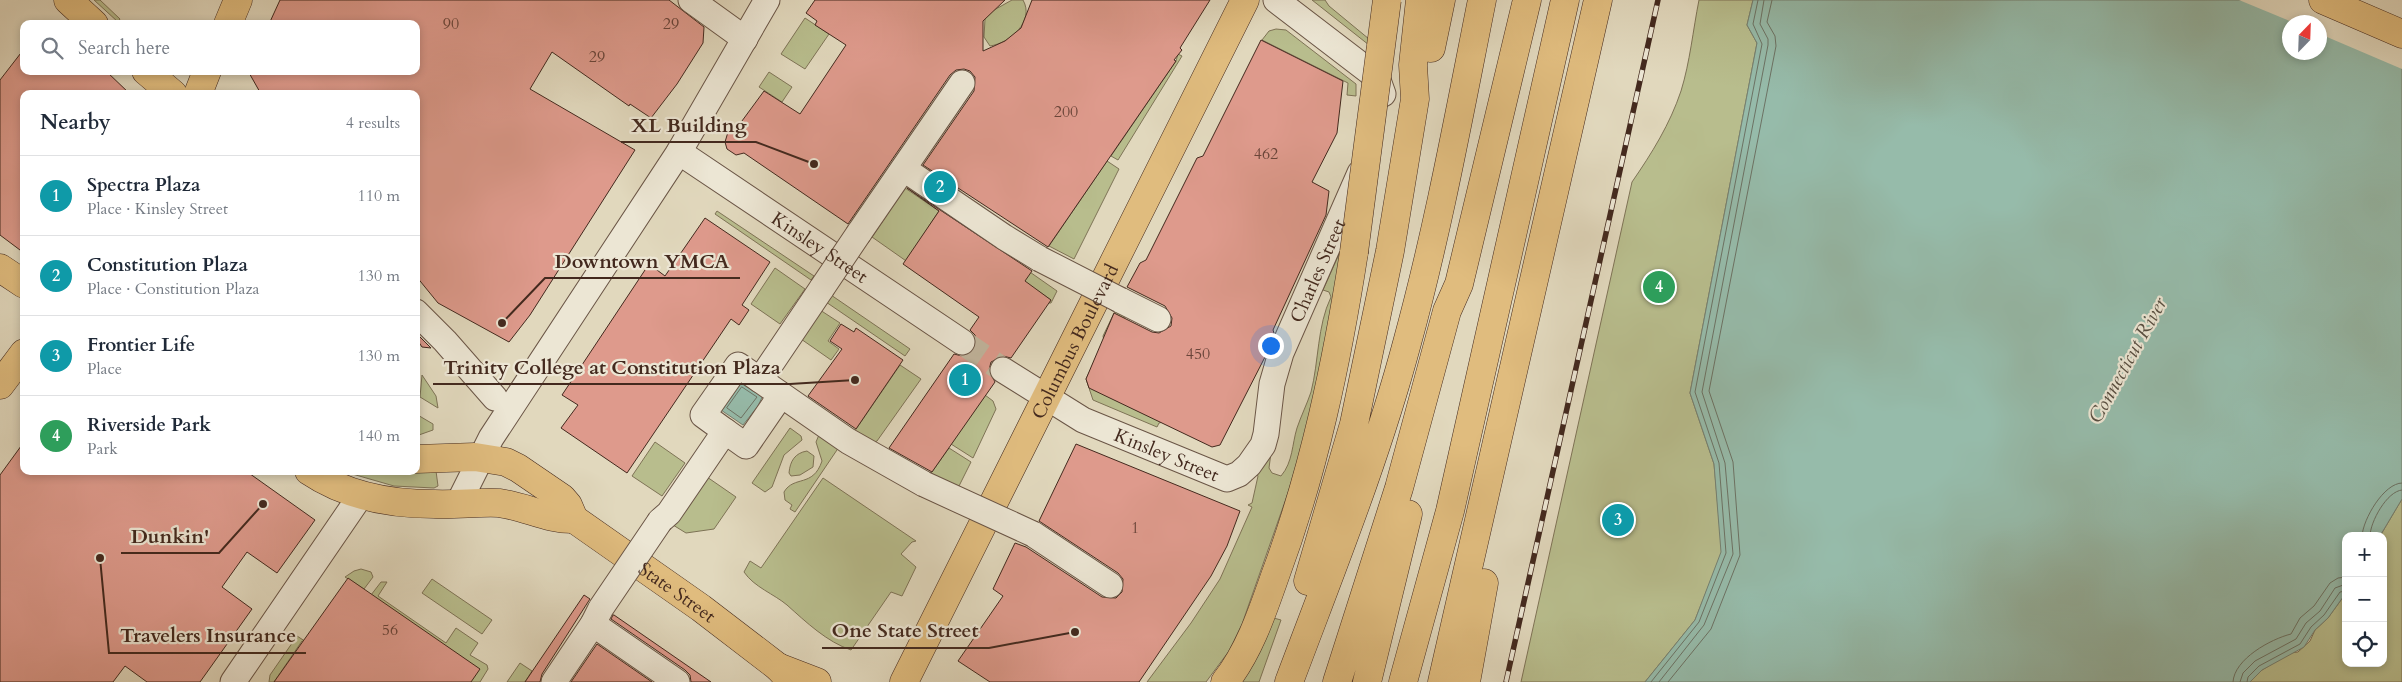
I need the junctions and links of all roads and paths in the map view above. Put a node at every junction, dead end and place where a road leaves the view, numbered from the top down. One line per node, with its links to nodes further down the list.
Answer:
1 (68, 0): 15 (main road)
2 (238, 0): 16 (main road)
3 (690, 0): 18 (street)
4 (767, 0): 18 (street)
5 (1245, 0): 39 (main road, Columbus Boulevard)
6 (1276, 0): 44 (street, Charles Street)
7 (1387, 0): 57 (main road, bridge)
8 (1420, 0): 24 (main road)
9 (1441, 0): 24 (main road)
10 (1482, 0): 59 (main road)
11 (1527, 0): 29 (main road)
12 (1565, 0): 62 (main road)
13 (1598, 0): 46 (main road)
14 (2323, 0): 17 (main road)
15 (90, 20)
16 (230, 20)
17 (2402, 34)
18 (745, 39): 25 (street)
19 (151, 75): 22 (main road)
20 (205, 75): 23 (main road)
21 (962, 83): 26 (street)
22 (168, 90)
23 (200, 90)
24 (1415, 99): 58 (main road)
25 (679, 152): 32 (street, Kinsley Street); 41 (street)
26 (904, 169): 31 (street, bridge); 35 (street, bridge)
27 (0, 268): 28 (main road)
28 (20, 281)
29 (1459, 284): 60 (main road); 61 (main road)
30 (420, 316): 38 (street)
31 (1158, 319)
32 (962, 342)
33 (20, 358): 36 (main road)
34 (1003, 370): 39 (street, Kinsley Street)
35 (760, 380): 37 (street); 40 (street)
36 (0, 385)
37 (781, 395): 40 (street); 49 (street, bridge)
38 (494, 398)
39 (1046, 398): 44 (street, Kinsley Street); 56 (main road, Columbus Boulevard)
40 (725, 431): 50 (street, bridge)
41 (480, 458): 42 (main road, State Street); 47 (street); 48 (main road, State Street)
42 (420, 459)
43 (315, 475): 45 (main road)
44 (1227, 479)
45 (361, 495): 47 (main road); 52 (street)
46 (1485, 499): 63 (main road); 64 (main road)
47 (458, 504): 48 (main road)
48 (574, 518): 51 (main road, State Street)
49 (1110, 585)
50 (597, 616): 53 (street); 54 (street)
51 (785, 675): 55 (main road, State Street)
52 (232, 682)
53 (554, 682)
54 (677, 682)
55 (817, 682)
56 (904, 682)
57 (1225, 682)
58 (1276, 682)
59 (1289, 682)
60 (1337, 682)
61 (1367, 682)
62 (1403, 682)
63 (1442, 682)
64 (1466, 682)

